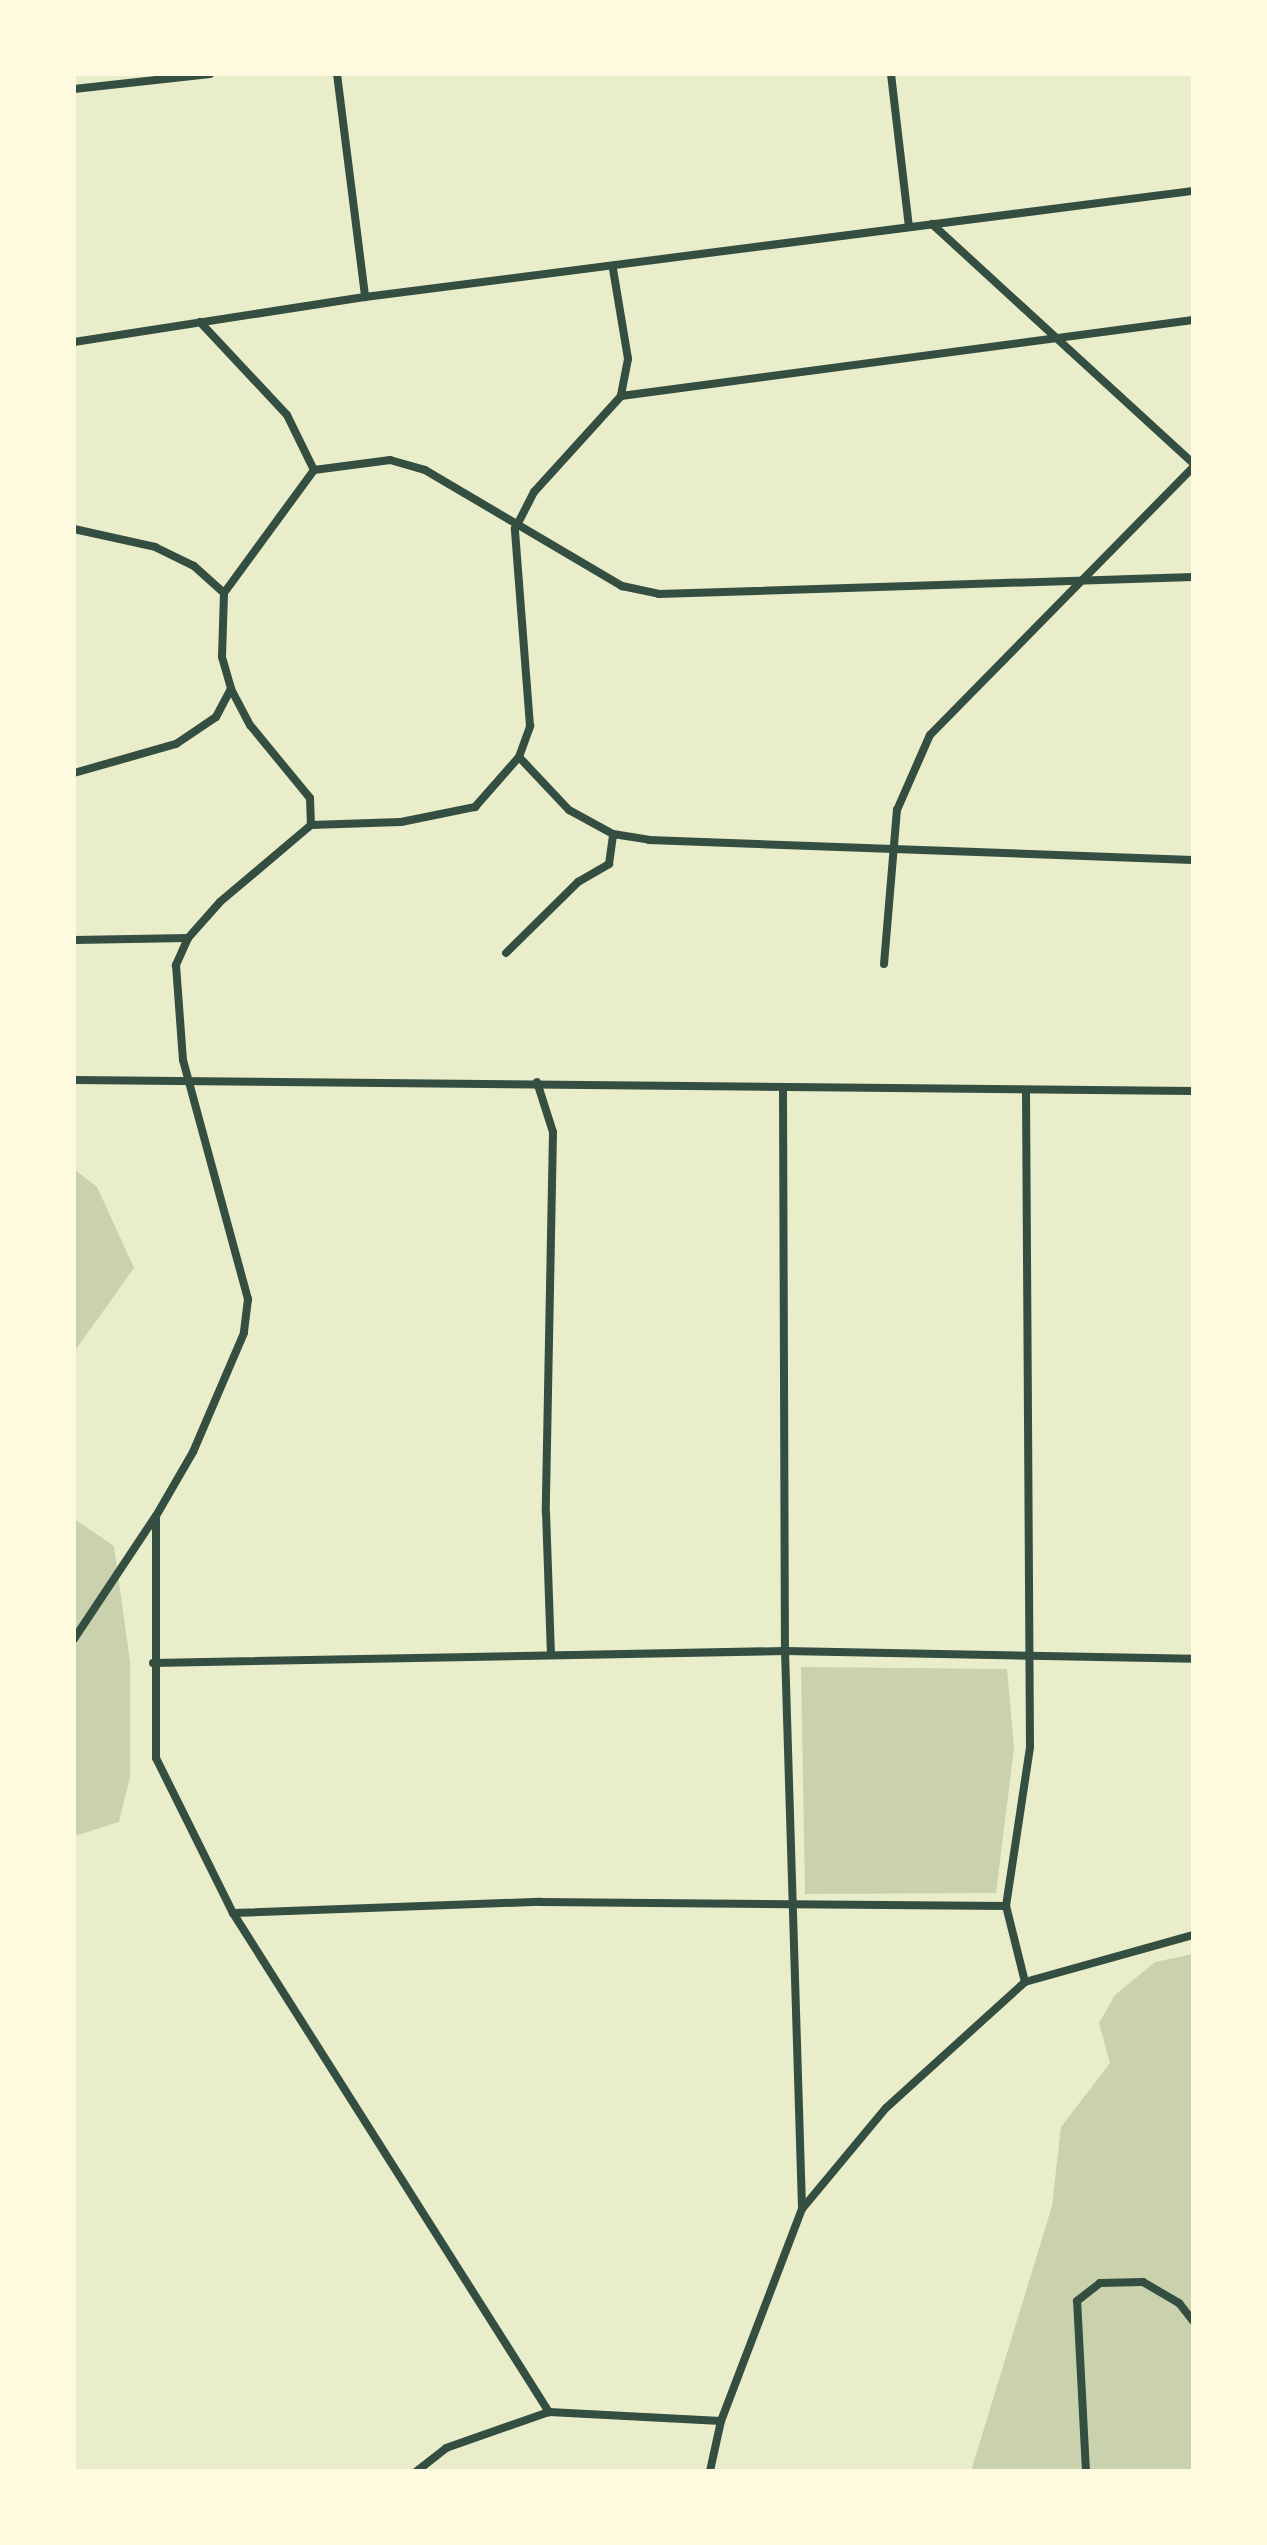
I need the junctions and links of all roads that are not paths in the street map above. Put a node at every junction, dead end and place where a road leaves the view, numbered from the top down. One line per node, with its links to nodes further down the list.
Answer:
1 (210, 74): 4 (street)
2 (337, 74): 9 (street)
3 (891, 74): 7 (street)
4 (74, 89)
5 (1193, 191): 6 (street)
6 (932, 224): 7 (street); 13 (street)
7 (909, 227): 8 (street)
8 (613, 269): 9 (street); 14 (street)
9 (365, 297): 11 (street)
10 (1193, 320): 13 (street)
11 (200, 322): 12 (street); 16 (street)
12 (74, 342)
13 (1053, 342): 14 (street); 15 (street)
14 (621, 396): 18 (street)
15 (1193, 465): 20 (street)
16 (314, 470): 18 (street); 21 (street)
17 (74, 529): 21 (street)
18 (515, 529): 20 (street); 23 (street)
19 (1193, 577): 20 (street)
20 (1088, 578): 27 (street)
21 (224, 593): 22 (street)
22 (231, 689): 24 (street); 25 (street)
23 (519, 757): 25 (street); 26 (street)
24 (74, 773)
25 (311, 825): 29 (street)
26 (613, 834): 27 (street); 31 (street)
27 (893, 847): 28 (street); 32 (street)
28 (1193, 860)
29 (188, 938): 30 (street); 33 (street)
30 (74, 940)
31 (506, 953)
32 (884, 964)
33 (190, 1076): 34 (street); 35 (street); 39 (street)
34 (74, 1080)
35 (537, 1082): 36 (street); 42 (street)
36 (783, 1090): 37 (street); 41 (street)
37 (1026, 1091): 38 (street); 43 (street)
38 (1193, 1091)
39 (156, 1516): 40 (street); 45 (street)
40 (74, 1639)
41 (785, 1651): 42 (street); 43 (street); 47 (street)
42 (551, 1653): 45 (street)
43 (1028, 1655): 44 (street); 46 (street)
44 (1193, 1659)
45 (153, 1663): 48 (street)
46 (1006, 1906): 47 (street); 50 (street)
47 (792, 1908): 48 (street); 51 (street)
48 (233, 1913): 53 (street)
49 (1193, 1935): 50 (street)
50 (1025, 1982): 51 (street)
51 (802, 2209): 54 (street)
52 (1193, 2321): 57 (street)
53 (549, 2412): 54 (street); 55 (street)
54 (721, 2421): 56 (street)
55 (417, 2471)
56 (710, 2471)
57 (1086, 2471)

